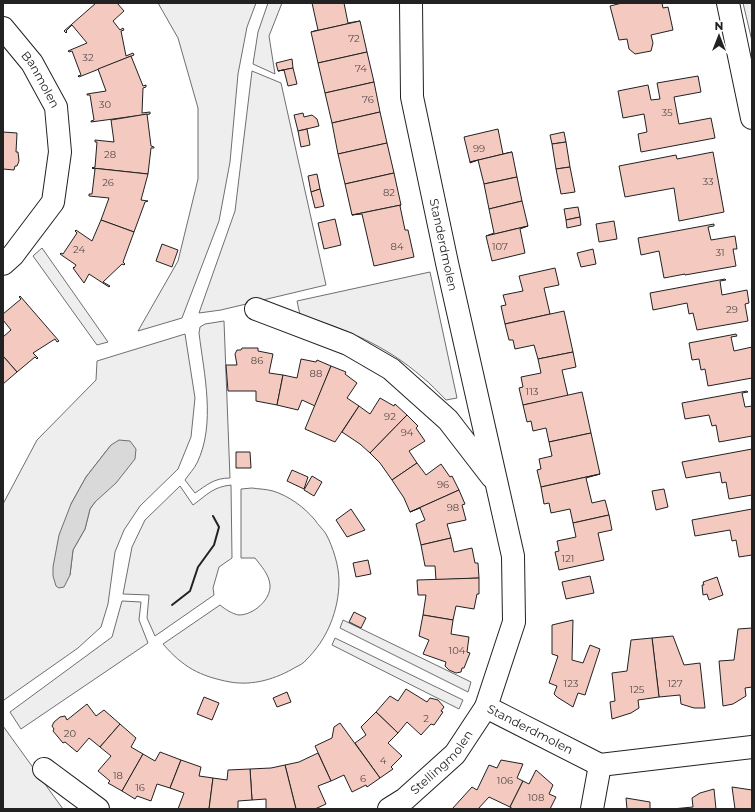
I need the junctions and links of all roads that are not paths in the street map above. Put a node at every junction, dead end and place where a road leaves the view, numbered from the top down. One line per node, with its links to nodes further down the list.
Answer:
1 (411, 3): 7 (street, Standerdmolen)
2 (728, 3): 4 (street)
3 (3, 28): 5 (street, Banmolen)
4 (752, 118)
5 (3, 264)
6 (256, 309): 7 (street, Standerdmolen)
7 (497, 483): 8 (street, Standerdmolen)
8 (486, 707): 10 (street, Standerdmolen); 13 (street, Stellingmolen)
9 (752, 747): 10 (street)
10 (600, 765): 14 (street)
11 (44, 769): 12 (street)
12 (98, 809)
13 (389, 809)
14 (592, 809)

